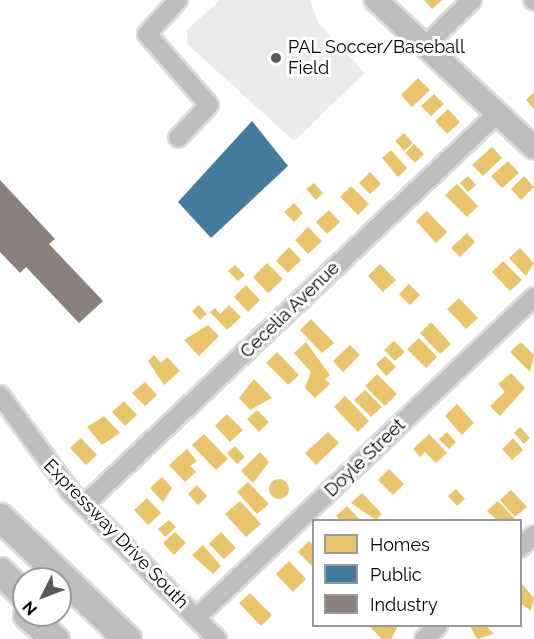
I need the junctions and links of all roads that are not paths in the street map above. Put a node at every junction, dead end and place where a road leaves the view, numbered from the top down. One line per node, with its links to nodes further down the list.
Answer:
1 (178, 0): 6 (street)
2 (376, 0): 4 (main road)
3 (472, 0): 4 (street)
4 (425, 46): 5 (main road)
5 (497, 114): 7 (main road); 10 (street, Cecelia Avenue)
6 (178, 138)
7 (534, 148)
8 (534, 297): 18 (street, Doyle Street)
9 (0, 395): 10 (street, Expressway Drive South)
10 (84, 506): 18 (street, Expressway Drive South)
11 (0, 517): 24 (highway)
12 (534, 535): 13 (street)
13 (522, 546)
14 (0, 571): 15 (highway)
15 (12, 583)
16 (0, 591): 17 (highway)
17 (12, 602)
18 (196, 618): 25 (street, Expressway Drive South)
19 (41, 627): 22 (highway)
20 (56, 627): 23 (highway)
21 (437, 627): 26 (street)
22 (55, 639)
23 (69, 639)
24 (127, 639)
25 (217, 639)
26 (424, 639)

